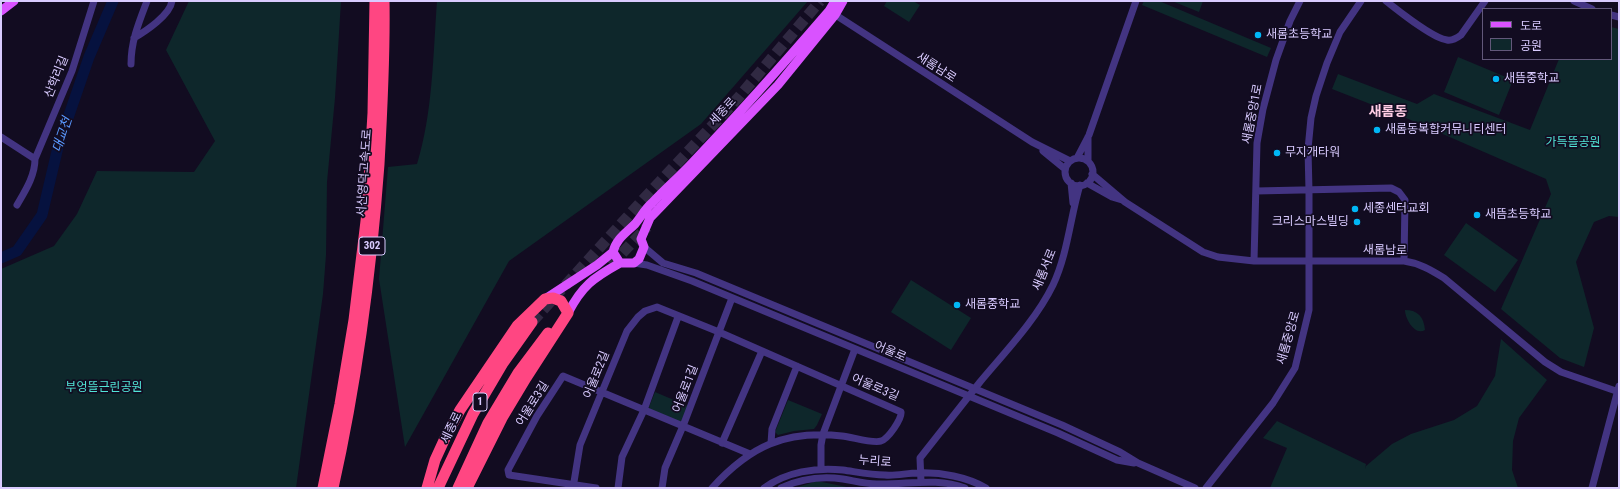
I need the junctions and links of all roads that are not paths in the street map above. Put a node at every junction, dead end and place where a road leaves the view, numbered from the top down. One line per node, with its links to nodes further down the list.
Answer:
1 (14, 1): 16 (main road)
2 (94, 1): 24 (street, 산학리길)
3 (147, 1): 18 (street)
4 (172, 1): 18 (street)
5 (375, 1): 70 (highway, 서산영덕고속도로 / 302)
6 (384, 1): 71 (highway, 서산영덕고속도로 / 302)
7 (835, 1): 17 (main road, 세종로)
8 (843, 1): 17 (main road, 세종로)
9 (1136, 1): 20 (street)
10 (1300, 1): 31 (street, 새롬중앙1로)
11 (1360, 1): 32 (street, 새롬중앙로)
12 (1386, 1): 13 (street)
13 (1485, 1)
14 (1574, 1): 15 (street)
15 (1590, 8)
16 (1, 11)
17 (832, 13): 22 (street, 새롬남로); 36 (main road, 세종로); 37 (main road, 세종로)
18 (134, 38): 19 (street)
19 (131, 64)
20 (1088, 135): 23 (street); 26 (street)
21 (1, 137): 24 (street)
22 (1032, 142): 25 (street, 새롬남로); 27 (street, 새롬남로)
23 (1077, 158): 25 (street); 26 (street)
24 (35, 159): 34 (street, 산학리길)
25 (1070, 161): 27 (street)
26 (1088, 162): 28 (street)
27 (1065, 169): 29 (street)
28 (1092, 174): 30 (street); 33 (street, 새롬남로)
29 (1072, 183): 30 (street); 35 (street)
30 (1083, 184): 33 (street, 새롬남로); 35 (street)
31 (1256, 191): 32 (street); 39 (street, 새롬중앙1로)
32 (1310, 191): 40 (street, 새롬중앙로); 41 (street)
33 (1126, 202): 39 (street, 새롬남로)
34 (16, 205)
35 (1073, 208): 55 (street, 새롬서로)
36 (624, 235): 37 (main road); 38 (main road, 세종로)
37 (642, 243): 43 (main road, 세종로); 55 (street, 어울로)
38 (613, 252): 42 (main road); 44 (main road, 세종로)
39 (1254, 261): 40 (street, 새롬남로)
40 (1308, 261): 41 (street, 새롬남로); 85 (street, 새롬중앙로)
41 (1404, 261): 56 (street, 새롬남로)
42 (620, 263): 43 (main road); 46 (main road)
43 (634, 263): 45 (street, 어울로)
44 (546, 298): 46 (highway); 72 (highway)
45 (732, 298): 49 (street, 어울로1길); 51 (street, 어울로)
46 (568, 313): 75 (highway)
47 (678, 317): 49 (street, 어울로2길); 57 (street, 어울로2길); 59 (street)
48 (532, 322): 73 (highway, 세종로 / 1)
49 (719, 332): 52 (street, 어울로3길); 60 (street, 어울로1길)
50 (548, 333): 74 (highway, 1)
51 (855, 349): 54 (street); 58 (street, 어울로)
52 (762, 351): 53 (street, 어울로3길); 62 (street)
53 (797, 366): 54 (street, 어울로3길); 63 (street)
54 (840, 385): 61 (street, 어울로3길); 61 (street, 어울로3길)
55 (974, 389): 58 (street, 새롬서로); 65 (street, 어울로)
56 (1618, 390): 86 (street)
57 (603, 393): 59 (street, 어울로3길); 69 (street, 어울로2길); 69 (street, 어울로3길)
58 (968, 396): 65 (street, 어울로); 67 (street, 새롬서로)
59 (644, 410): 60 (street, 어울로3길); 77 (street)
60 (683, 426): 62 (street, 어울로3길); 78 (street, 어울로1길)
61 (823, 434): 63 (street, 어울로3길); 66 (street)
62 (722, 443): 64 (street, 어울로3길)
63 (771, 443): 64 (street, 어울로3길)
64 (750, 454): 79 (street, 어울로3길)
65 (1138, 463): 84 (street, 어울로)
66 (821, 469): 67 (street, 누리로); 80 (street, 누리로)
67 (920, 473): 68 (street, 새롬서로); 83 (street, 누리로)
68 (921, 482): 81 (street, 누리로); 82 (street, 누리로)
69 (574, 487): 76 (street, 어울로3길)
70 (323, 488)
71 (333, 488)
72 (427, 488)
73 (438, 488)
74 (458, 488)
75 (467, 488)
76 (596, 488)
77 (618, 488)
78 (662, 488)
79 (712, 488)
80 (764, 488)
81 (780, 488)
82 (965, 488)
83 (986, 488)
84 (1195, 488)
85 (1206, 488)
86 (1592, 488)

